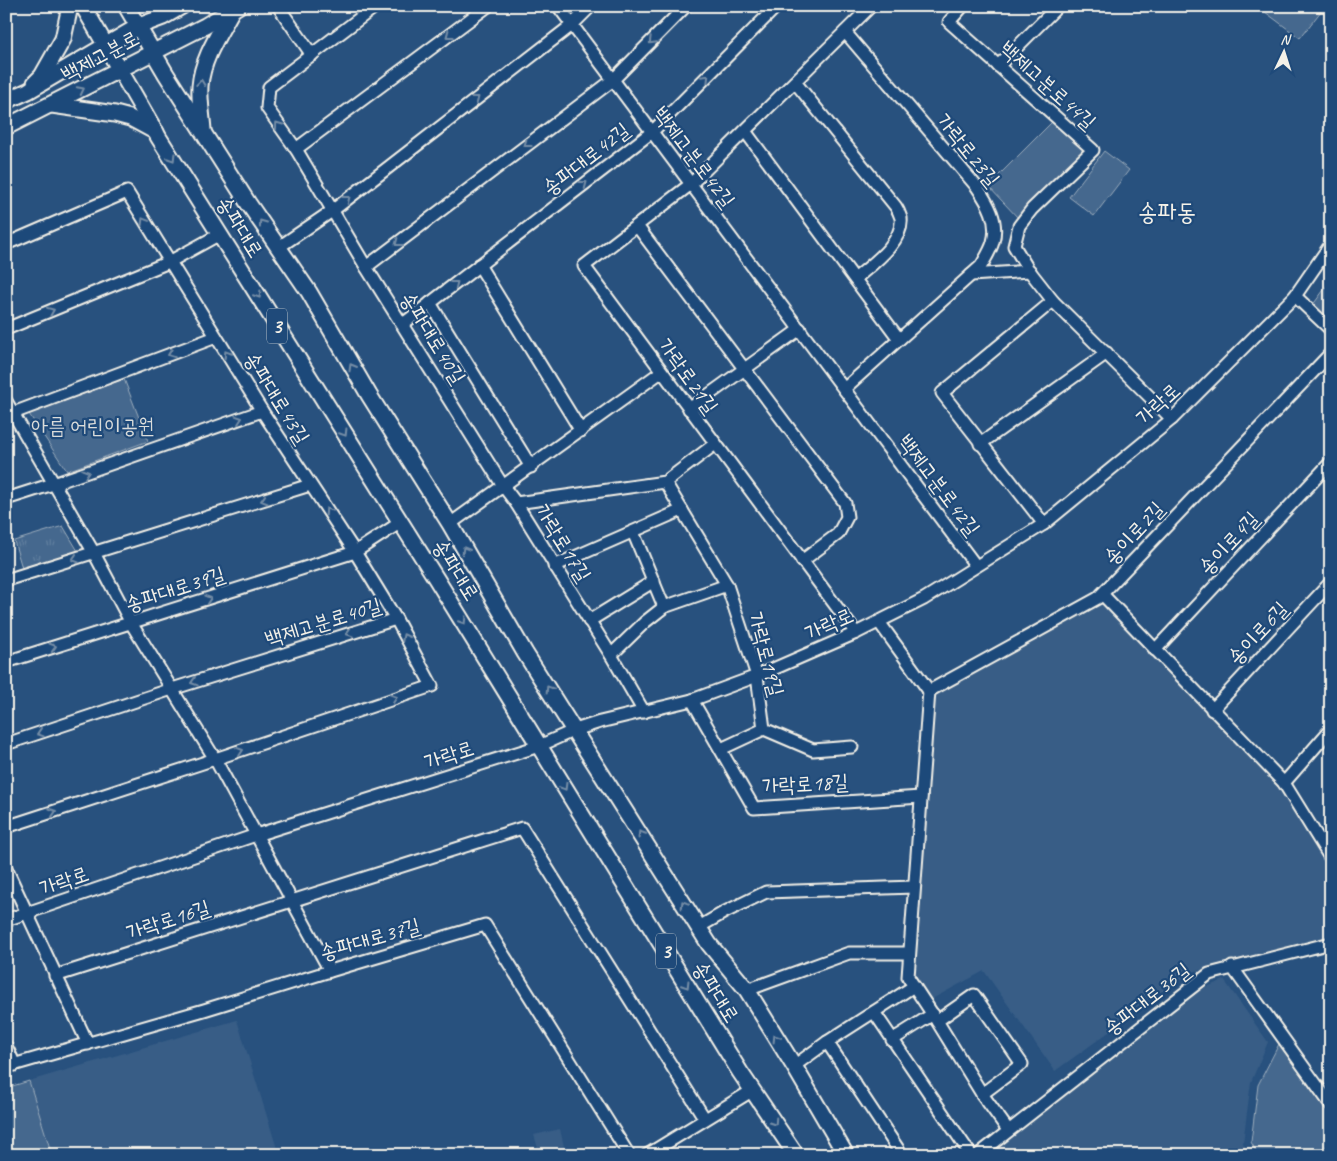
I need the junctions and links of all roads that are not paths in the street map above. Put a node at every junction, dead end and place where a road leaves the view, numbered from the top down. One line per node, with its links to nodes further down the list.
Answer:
1 (70, 6): 26 (main road)
2 (83, 6): 19 (main road, 송파대로 / 3)
3 (126, 6): 17 (main road, 송파대로 / 3)
4 (182, 6): 17 (main road, 백제고분로)
5 (278, 6): 21 (street)
6 (376, 6): 21 (street)
7 (488, 6): 34 (street, one-way to 34)
8 (558, 6): 16 (street, 백제고분로42길)
9 (590, 6): 16 (street)
10 (686, 6): 24 (street, one-way to 24)
11 (777, 6): 33 (street, 송파대로42길, one-way to 11)
12 (871, 6): 18 (street, 가락로21길)
13 (964, 6): 22 (street, 백제고분로44길)
14 (1058, 6): 22 (street)
15 (235, 8): 20 (main road, 백제고분로); 30 (main road, one-way to 15)
16 (572, 25): 24 (street, 백제고분로42길); 36 (street, one-way to 16)
17 (139, 26): 19 (main road, 백제고분로); 20 (main road, 송파대로 / 3)
18 (845, 32): 25 (street, 가락로21길); 46 (street, 가락로23길)
19 (106, 46): 23 (main road, 송파대로 / 3); 26 (main road, 백제고분로)
20 (154, 52): 23 (main road, 백제고분로); 30 (main road, 송파대로 / 3)
21 (312, 55): 34 (street, one-way to 21)
22 (998, 66): 45 (street, 백제고분로44길)
23 (120, 70): 28 (main road, 백제고분로, one-way to 23); 32 (main road, 송파대로 / 3)
24 (613, 80): 33 (street, 백제고분로42길); 44 (street, one-way to 44)
25 (794, 82): 31 (street, 가락로21길); 47 (street)
26 (28, 90): 27 (main road, 백제고분로)
27 (6, 101)
28 (52, 105): 29 (main road, 백제고분로); 32 (main road)
29 (6, 127)
30 (203, 131): 41 (main road, 송파대로 / 3, one-way to 30)
31 (745, 131): 35 (street, 가락로21길); 47 (street)
32 (156, 132): 38 (main road, 송파대로 / 3, one-way to 38)
33 (652, 132): 35 (street, 백제고분로42길); 43 (street, 송파대로42길, one-way to 33)
34 (296, 149): 36 (street)
35 (691, 184): 37 (street, 가락로21길); 53 (street, 백제고분로42길)
36 (332, 211): 41 (street); 44 (street, 송파대로40길)
37 (637, 226): 59 (street); 60 (street, 가락로21길)
38 (220, 234): 42 (street); 79 (main road, 송파대로 / 3, one-way to 79)
39 (6, 244): 42 (street, one-way to 39)
40 (1331, 244): 48 (street, 가락로)
41 (279, 247): 80 (main road, 송파대로 / 3, one-way to 41)
42 (169, 262): 52 (street, one-way to 42); 55 (street, 송파대로43길)
43 (480, 265): 50 (street, 송파대로42길, one-way to 43); 67 (street)
44 (366, 267): 51 (street, 송파대로40길)
45 (1030, 271): 46 (street); 49 (street, 백제고분로44길)
46 (971, 275): 56 (street, 가락로23길)
47 (855, 279): 56 (street)
48 (1295, 296): 54 (street); 66 (street, 가락로)
49 (1054, 301): 57 (street, 백제고분로44길); 69 (street)
50 (430, 303): 51 (street, 송파대로42길); 71 (street, 송파대로40길)
51 (402, 324): 75 (street, 송파대로40길)
52 (6, 329)
53 (800, 330): 59 (street); 61 (street, 백제고분로42길)
54 (1331, 330)
55 (216, 336): 64 (street, 송파대로43길, one-way to 55); 65 (street, one-way to 65)
56 (900, 339): 61 (street, 가락로23길)
57 (1107, 353): 66 (street, 백제고분로44길); 69 (street)
58 (1331, 353): 92 (street, 송이로2길)
59 (744, 370): 63 (street); 85 (street)
60 (661, 372): 63 (street, 가락로21길); 67 (street)
61 (844, 389): 87 (street, 백제고분로42길)
62 (6, 401): 65 (street)
63 (689, 409): 68 (street, 가락로21길)
64 (262, 411): 73 (street, one-way to 64); 74 (street, 송파대로43길)
65 (10, 415): 73 (street)
66 (1172, 419): 81 (street, 가락로)
67 (581, 431): 71 (street)
68 (714, 444): 72 (street); 85 (street, 가락로21길)
69 (980, 444): 81 (street)
70 (1331, 462): 99 (street, 송이로4길)
71 (532, 467): 75 (street)
72 (665, 482): 77 (street); 78 (street, 가락로19길)
73 (54, 484): 76 (street); 84 (street)
74 (310, 485): 83 (street, 송파대로43길, one-way to 74); 84 (street, one-way to 84)
75 (503, 486): 77 (street, 가락로17길); 80 (street)
76 (6, 499)
77 (516, 503): 86 (street, 가락로17길)
78 (682, 510): 82 (street); 91 (street, 가락로19길)
79 (401, 522): 83 (street, 송파대로39길); 112 (main road, 송파대로 / 3, one-way to 112)
80 (450, 524): 110 (main road, 송파대로 / 3, one-way to 80)
81 (1044, 524): 87 (street, 가락로)
82 (633, 532): 86 (street); 89 (street)
83 (355, 552): 94 (street); 97 (street, 송파대로39길, one-way to 83)
84 (94, 553): 88 (street, one-way to 88); 97 (street)
85 (802, 562): 98 (street, 가락로21길)
86 (554, 566): 95 (street, 가락로17길)
87 (976, 566): 96 (street, 가락로)
88 (6, 580)
89 (654, 581): 93 (street); 95 (street)
90 (1331, 582): 106 (street, 송이로6길)
91 (727, 585): 93 (street); 102 (street, 가락로19길)
92 (1102, 594): 99 (street); 104 (street, 송이로2길)
93 (664, 607): 100 (street)
94 (396, 619): 103 (street, 백제고분로40길, one-way to 103); 115 (street, 백제고분로40길, one-way to 94)
95 (589, 621): 100 (street, 가락로17길)
96 (879, 622): 98 (street, 가락로); 104 (street, 가락로)
97 (131, 623): 101 (street, 송파대로39길, one-way to 97); 103 (street)
98 (856, 633): 102 (street, 가락로)
99 (1154, 650): 106 (street)
100 (611, 655): 107 (street, 가락로17길)
101 (6, 662)
102 (756, 676): 105 (street, 가락로); 108 (street, 가락로19길)
103 (172, 689): 111 (street, 백제고분로40길, one-way to 111); 115 (street)
104 (929, 691): 117 (street)
105 (692, 700): 107 (street, 가락로); 114 (street, 가락로18길)
106 (1212, 710): 116 (street)
107 (644, 712): 110 (street, 가락로)
108 (764, 729): 113 (street, 가락로19길); 114 (street)
109 (1331, 729): 116 (street)
110 (575, 730): 112 (street, 가락로); 126 (main road, 송파대로 / 3, one-way to 110)
111 (6, 744)
112 (539, 746): 119 (street, 가락로); 142 (main road, 송파대로 / 3, one-way to 142)
113 (852, 747)
114 (721, 749): 117 (street, 가락로18길)
115 (215, 759): 118 (street, 백제고분로40길, one-way to 115); 119 (street)
116 (1284, 784): 120 (street)
117 (921, 797): 122 (street)
118 (6, 827)
119 (256, 835): 123 (street); 124 (street, 가락로)
120 (1331, 859)
121 (6, 868): 124 (street)
122 (914, 887): 126 (street, 송파대로); 128 (street)
123 (292, 900): 130 (street); 131 (street, 가락로16길); 145 (street, 가락로16길)
124 (26, 913): 125 (street, 가락로); 131 (street, 가락로)
125 (6, 920)
126 (699, 928): 133 (main road, 송파대로 / 3)
127 (1331, 943): 129 (street, 송파대로36길)
128 (909, 952): 132 (street); 133 (street, 송파대로)
129 (1232, 967): 144 (street); 146 (street, 송파대로36길)
130 (330, 971): 138 (street, 송파대로37길); 148 (street, 송파대로37길)
131 (55, 976): 138 (street, 가락로)
132 (914, 986): 134 (street); 135 (street)
133 (747, 990): 141 (main road, 송파대로 / 3, one-way to 133)
134 (874, 1012): 136 (street); 137 (street)
135 (935, 1017): 136 (street); 143 (street); 143 (street)
136 (892, 1040): 153 (street)
137 (827, 1042): 141 (street); 152 (street)
138 (88, 1044): 140 (street, 송파대로37길)
139 (6, 1046): 140 (street)
140 (11, 1066)
141 (794, 1066): 151 (main road, 송파대로 / 3)
142 (754, 1090): 145 (street); 150 (main road, 송파대로 / 3, one-way to 150)
143 (982, 1094): 146 (street)
144 (1331, 1105)
145 (705, 1119): 149 (street)
146 (1008, 1130): 154 (street, 송파대로36길)
147 (1331, 1152): 155 (street)
148 (629, 1155)
149 (647, 1155)
150 (796, 1155)
151 (846, 1155)
152 (902, 1155)
153 (971, 1155)
154 (978, 1155)
155 (1326, 1155)

